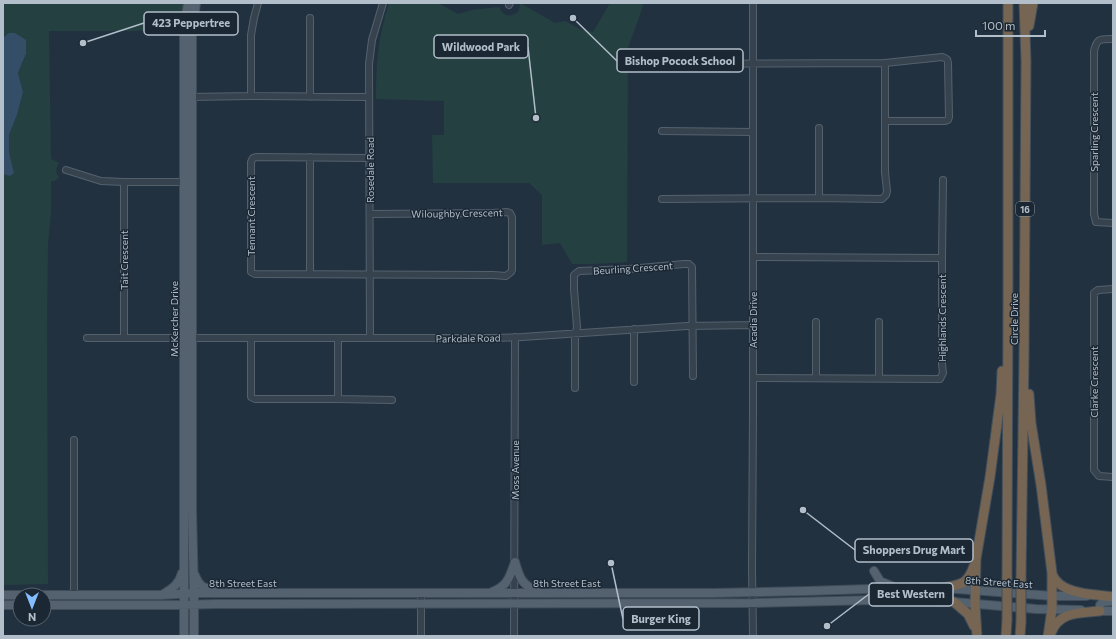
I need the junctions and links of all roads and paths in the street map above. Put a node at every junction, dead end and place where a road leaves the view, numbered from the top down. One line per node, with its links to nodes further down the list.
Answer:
1 (188, 3): 17 (main road, McKercher Drive)
2 (196, 3): 17 (main road, McKercher Drive)
3 (258, 3): 16 (street)
4 (383, 3): 19 (street, Rosedale Road)
5 (752, 3): 14 (street, Acadia Drive)
6 (1003, 3): 20 (highway)
7 (1008, 3): 20 (highway, Circle Drive / 16)
8 (1024, 3): 12 (highway, Circle Drive / 16)
9 (1033, 3): 12 (highway)
10 (310, 18): 18 (street)
11 (1113, 39): 35 (street, Sparling Crescent)
12 (1026, 61): 56 (highway, Circle Drive / 16)
13 (662, 64): 14 (street)
14 (753, 64): 15 (street); 24 (street, Acadia Drive)
15 (885, 64): 21 (street); 21 (street)
16 (251, 96): 17 (street); 18 (street)
17 (188, 97): 30 (main road, McKercher Drive); 52 (main road, McKercher Drive)
18 (310, 97): 19 (street)
19 (369, 97): 26 (street, Rosedale Road)
20 (1008, 113): 41 (highway, Circle Drive / 16)
21 (885, 121): 31 (street)
22 (819, 128): 31 (street)
23 (662, 131): 24 (street)
24 (753, 132): 33 (street, Acadia Drive)
25 (310, 157): 26 (street, Tennant Crescent); 38 (street); 38 (street, Tennant Crescent)
26 (369, 158): 34 (street, Rosedale Road)
27 (66, 170): 29 (street)
28 (943, 180): 37 (street)
29 (124, 182): 30 (street); 50 (street, Tait Crescent)
30 (184, 182): 51 (main road, McKercher Drive)
31 (819, 198): 33 (street)
32 (662, 199): 33 (street)
33 (753, 199): 36 (street, Acadia Drive)
34 (370, 214): 39 (street, Rosedale Road); 39 (street, Wiloughby Crescent)
35 (1113, 224)
36 (753, 258): 37 (street); 44 (street, Acadia Drive)
37 (942, 258): 60 (street, Highlands Crescent)
38 (310, 274): 39 (street, Tennant Crescent)
39 (370, 275): 55 (street, Rosedale Road)
40 (1113, 289): 66 (street, Clarke Crescent)
41 (1008, 299): 67 (highway); 111 (highway, Circle Drive / 16, bridge)
42 (816, 322): 59 (street)
43 (879, 322): 60 (street)
44 (753, 325): 45 (street, Parkdale Road); 58 (street, Acadia Drive)
45 (693, 326): 46 (street, Parkdale Road); 47 (street, Beurling Crescent); 57 (street)
46 (634, 329): 47 (street, Parkdale Road); 61 (street)
47 (576, 333): 48 (street, Parkdale Road); 62 (street)
48 (515, 337): 55 (street, Parkdale Road); 68 (street, Moss Avenue)
49 (87, 338): 50 (street)
50 (124, 338): 51 (street)
51 (184, 338): 52 (street, Parkdale Road); 69 (main road, McKercher Drive)
52 (192, 338): 53 (street, Parkdale Road); 71 (main road, McKercher Drive)
53 (251, 338): 54 (street, Parkdale Road); 63 (street)
54 (338, 338): 55 (street, Parkdale Road); 63 (street)
55 (370, 338)
56 (1024, 357): 72 (highway); 112 (highway, Circle Drive / 16, bridge)
57 (693, 376)
58 (753, 378): 59 (street, Highlands Crescent); 76 (street, Acadia Drive)
59 (816, 378): 60 (street, Highlands Crescent)
60 (879, 378)
61 (634, 382)
62 (575, 388)
63 (338, 400): 64 (street)
64 (392, 400)
65 (74, 440): 85 (street)
66 (1113, 476)
67 (976, 559): 74 (highway); 75 (highway)
68 (515, 562): 78 (main road); 79 (street, Moss Avenue); 80 (main road)
69 (184, 565): 81 (main road, McKercher Drive); 86 (main road)
70 (874, 571): 73 (main road)
71 (193, 572): 82 (main road, McKercher Drive); 83 (main road)
72 (1052, 573): 87 (highway); 88 (highway)
73 (896, 588): 74 (main road, 8th Street East); 76 (main road, 8th Street East)
74 (943, 588): 75 (main road, 8th Street East)
75 (975, 589): 87 (main road, 8th Street East); 95 (highway)
76 (753, 592): 80 (main road, 8th Street East); 94 (street, Acadia Drive)
77 (421, 593): 78 (main road, 8th Street East); 83 (main road, 8th Street East); 92 (street)
78 (489, 593): 79 (main road, 8th Street East)
79 (514, 593): 80 (main road, 8th Street East); 93 (street, Moss Avenue)
80 (537, 593)
81 (184, 594): 82 (main road, 8th Street East); 86 (main road, 8th Street East); 97 (main road, McKercher Drive)
82 (194, 594): 83 (main road, 8th Street East); 98 (main road, McKercher Drive)
83 (235, 594)
84 (52, 595): 85 (main road, 8th Street East)
85 (74, 595): 86 (main road, 8th Street East)
86 (162, 595)
87 (1052, 596): 88 (main road, 8th Street East); 100 (highway)
88 (1113, 597)
89 (1113, 601): 101 (main road)
90 (954, 602): 94 (main road, 8th Street East); 95 (main road, 8th Street East); 105 (highway)
91 (215, 604): 92 (main road, 8th Street East); 98 (main road, 8th Street East); 103 (main road)
92 (421, 604): 93 (main road, 8th Street East); 108 (street)
93 (514, 604): 94 (main road, 8th Street East); 109 (street, Moss Avenue)
94 (753, 604): 110 (street, Acadia Drive)
95 (975, 604): 100 (main road, 8th Street East); 105 (highway)
96 (52, 605): 99 (main road, 8th Street East)
97 (184, 605): 98 (main road, 8th Street East); 99 (main road, 8th Street East); 104 (main road, McKercher Drive)
98 (194, 605): 103 (main road, McKercher Drive)
99 (162, 606): 104 (main road)
100 (1052, 610): 101 (main road, 8th Street East); 113 (highway)
101 (1100, 611): 102 (main road, 8th Street East); 113 (highway)
102 (1113, 611)
103 (194, 621): 107 (main road, McKercher Drive)
104 (184, 624): 106 (main road, McKercher Drive)
105 (976, 633)
106 (184, 636)
107 (194, 636)
108 (421, 636)
109 (514, 636)
110 (754, 636)
111 (1006, 636)
112 (1020, 636)
113 (1049, 636)

